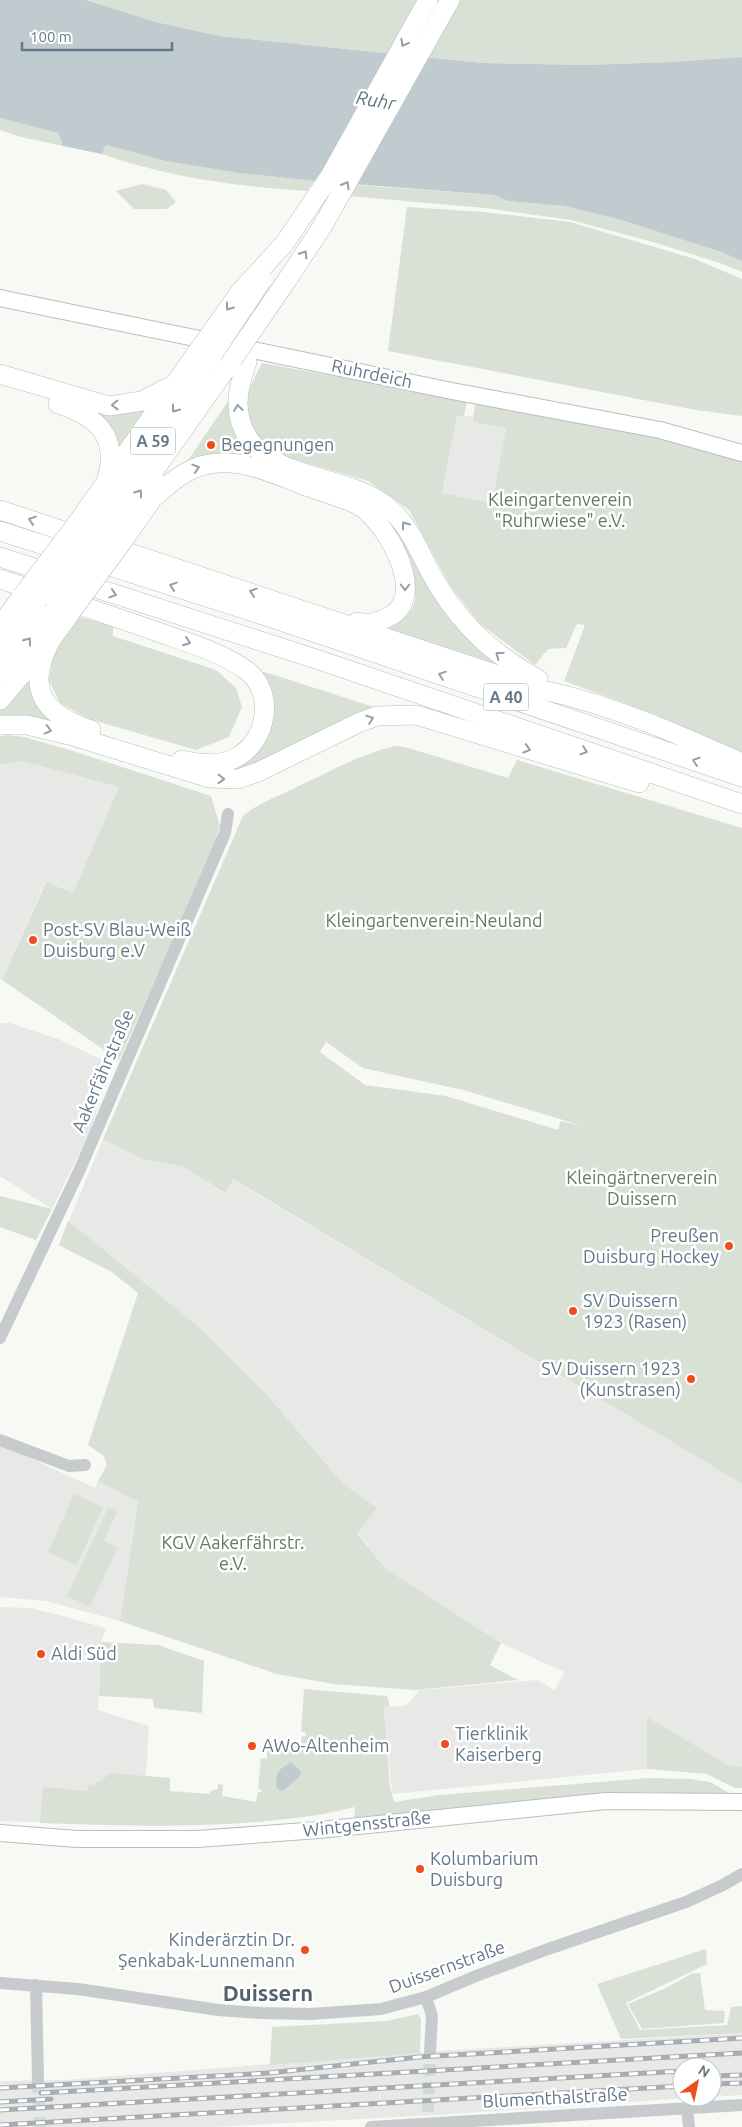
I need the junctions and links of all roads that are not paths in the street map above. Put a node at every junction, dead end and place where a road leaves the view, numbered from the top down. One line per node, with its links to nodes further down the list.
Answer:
1 (428, 0): 4 (highway, one-way to 4, bridge)
2 (450, 0): 5 (highway, A 59, one-way to 2, bridge)
3 (0, 298): 10 (main road, Ruhrdeich)
4 (205, 353): 7 (highway); 14 (highway, A 59, one-way to 14)
5 (240, 360): 9 (highway, A 59); 27 (highway, one-way to 5)
6 (0, 374): 7 (highway, one-way to 6)
7 (176, 382): 11 (highway)
8 (0, 386): 11 (highway)
9 (206, 400): 12 (highway); 14 (highway, A 59, one-way to 9)
10 (742, 453)
11 (105, 484): 14 (highway)
12 (156, 495): 14 (highway); 19 (highway, one-way to 19)
13 (0, 510): 19 (highway, one-way to 13)
14 (101, 530): 18 (highway, A 59, bridge); 21 (highway, A 59, bridge)
15 (0, 531): 31 (highway, A 40, one-way to 15)
16 (0, 558): 25 (highway, A 40, one-way to 25)
17 (0, 579): 20 (highway)
18 (30, 598): 22 (highway); 24 (highway, A 59)
19 (299, 607): 27 (highway)
20 (91, 608): 23 (highway, one-way to 23); 25 (highway)
21 (63, 609): 23 (highway); 26 (highway, A 59, one-way to 21)
22 (0, 626)
23 (51, 640): 28 (highway)
24 (0, 650)
25 (322, 661): 32 (highway, A 40, one-way to 32)
26 (0, 675)
27 (572, 696): 30 (highway)
28 (0, 700)
29 (0, 725): 32 (highway, one-way to 32)
30 (742, 763)
31 (742, 777)
32 (676, 782): 33 (highway, A 40)
33 (742, 804)
34 (228, 814): 35 (street, Aakerfährstraße)
35 (3, 1325): 36 (street, Aakerfährstraße)
36 (0, 1338)
37 (0, 1440): 38 (street)
38 (86, 1465)
39 (739, 1804): 40 (main road, Wintgensstraße)
40 (0, 1834)
41 (742, 1874): 44 (street, Duissernstraße)
42 (0, 1983): 43 (street, Duissernstraße)
43 (36, 1985): 44 (street, Duissernstraße); 46 (street)
44 (426, 1998): 45 (street)
45 (430, 2052)
46 (38, 2082)
47 (742, 2105): 48 (street, Blumenthalstraße)
48 (687, 2108): 50 (street, Blumenthalstraße); 52 (street)
49 (427, 2121): 50 (street, Blumenthalstraße); 51 (street, Blumenthalstraße)
50 (571, 2121)
51 (371, 2127)
52 (689, 2127)

